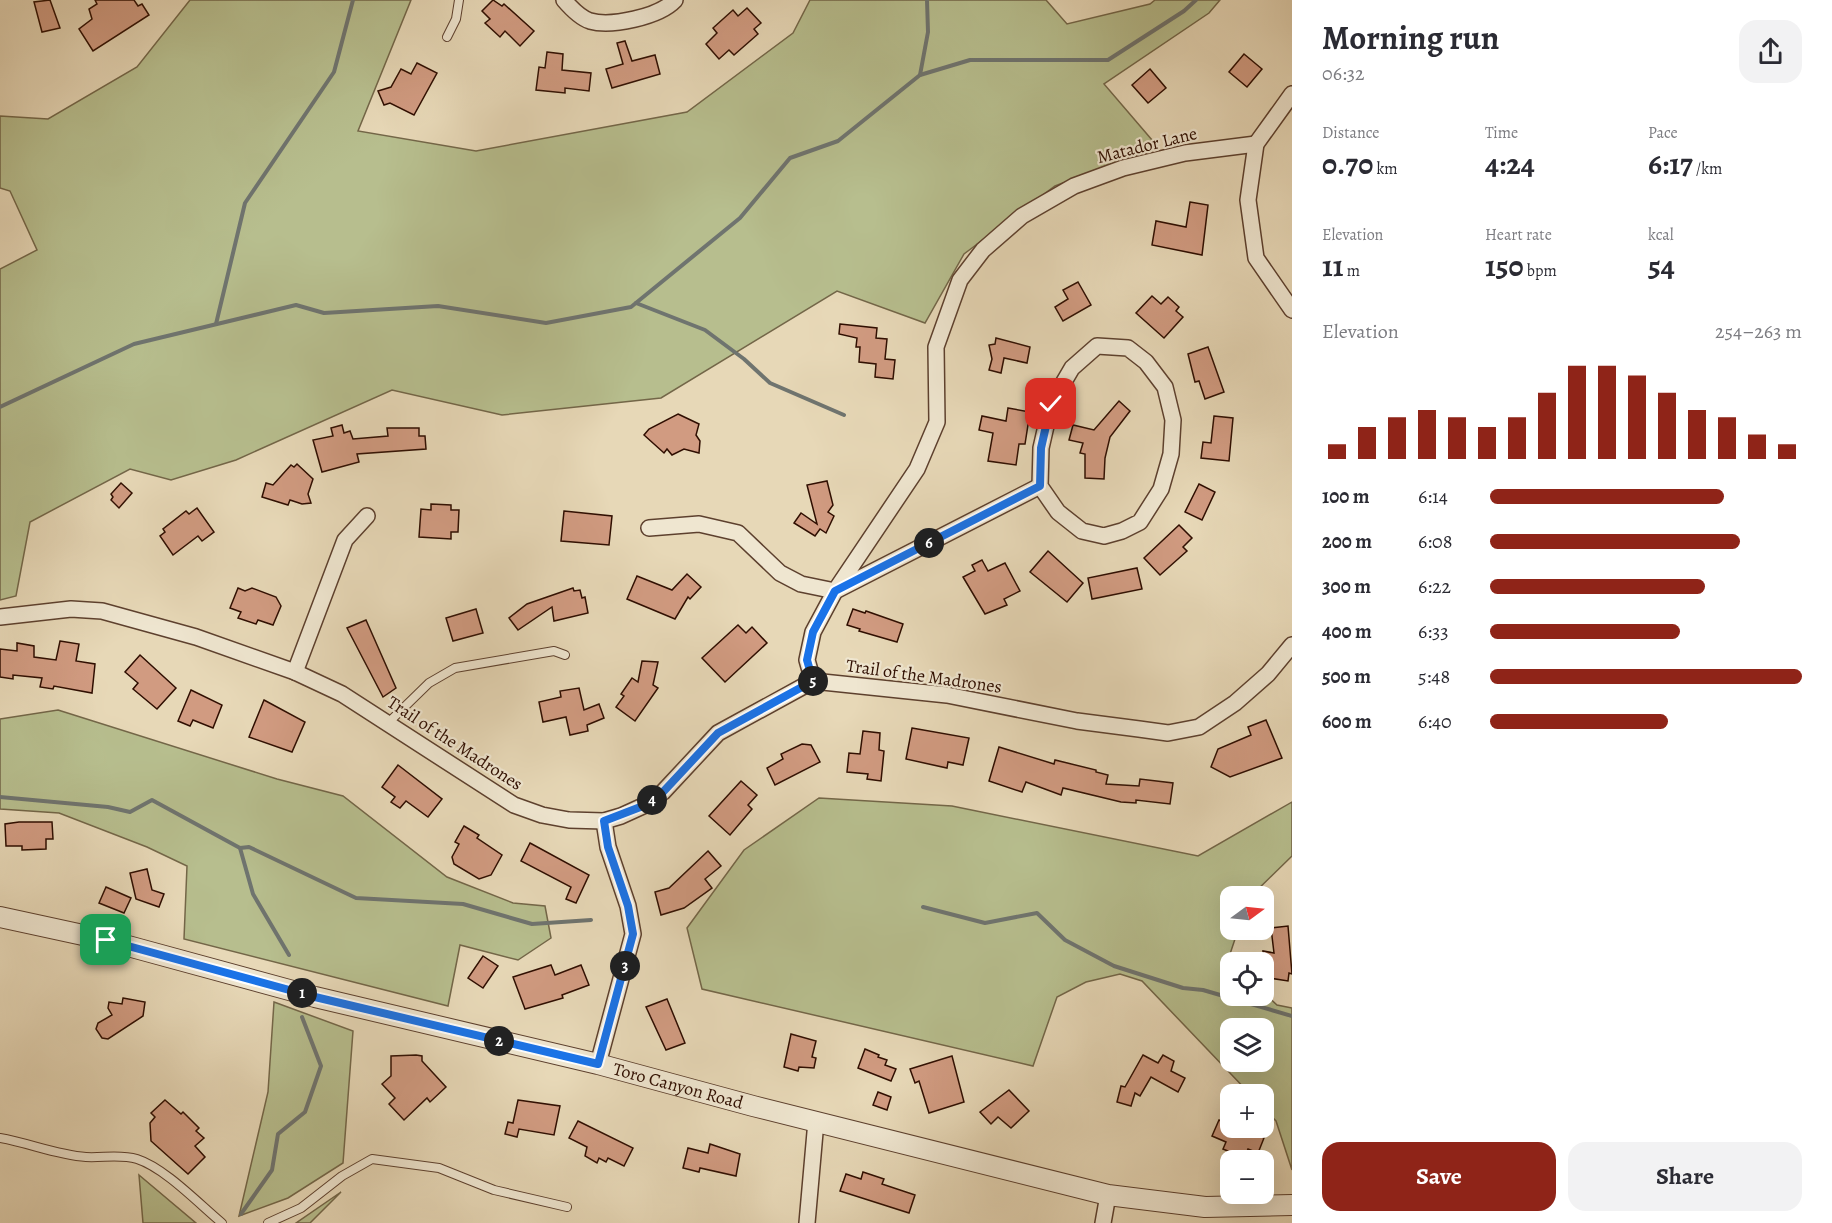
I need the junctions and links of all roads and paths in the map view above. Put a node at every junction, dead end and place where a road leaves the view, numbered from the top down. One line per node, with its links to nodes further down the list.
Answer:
1 (459, 0): 4 (lane)
2 (564, 0): 3 (street)
3 (675, 0)
4 (447, 37)
5 (1292, 94): 6 (street)
6 (1256, 144): 7 (street); 11 (street, Matador Lane)
7 (1292, 310)
8 (1040, 486): 8 (street); 11 (street)
9 (368, 516): 15 (street)
10 (649, 528): 11 (street)
11 (835, 591): 16 (street, Matador Lane)
12 (0, 617): 15 (street, Trail of the Madrones)
13 (1292, 645): 16 (street, Trail of the Madrones)
14 (566, 656): 17 (lane)
15 (295, 672): 17 (street, Trail of the Madrones)
16 (813, 681): 18 (street, Trail of the Madrones)
17 (388, 723): 18 (street, Trail of the Madrones)
18 (604, 821): 20 (street)
19 (0, 917): 20 (street, Toro Canyon Road)
20 (598, 1064): 21 (street, Toro Canyon Road)
21 (816, 1121): 23 (street, Toro Canyon Road); 28 (street)
22 (0, 1138): 26 (lane)
23 (1108, 1195): 24 (street, Toro Canyon Road); 29 (street)
24 (1292, 1205)
25 (567, 1207): 27 (lane)
26 (222, 1223)
27 (268, 1223)
28 (807, 1223)
29 (1103, 1223)

